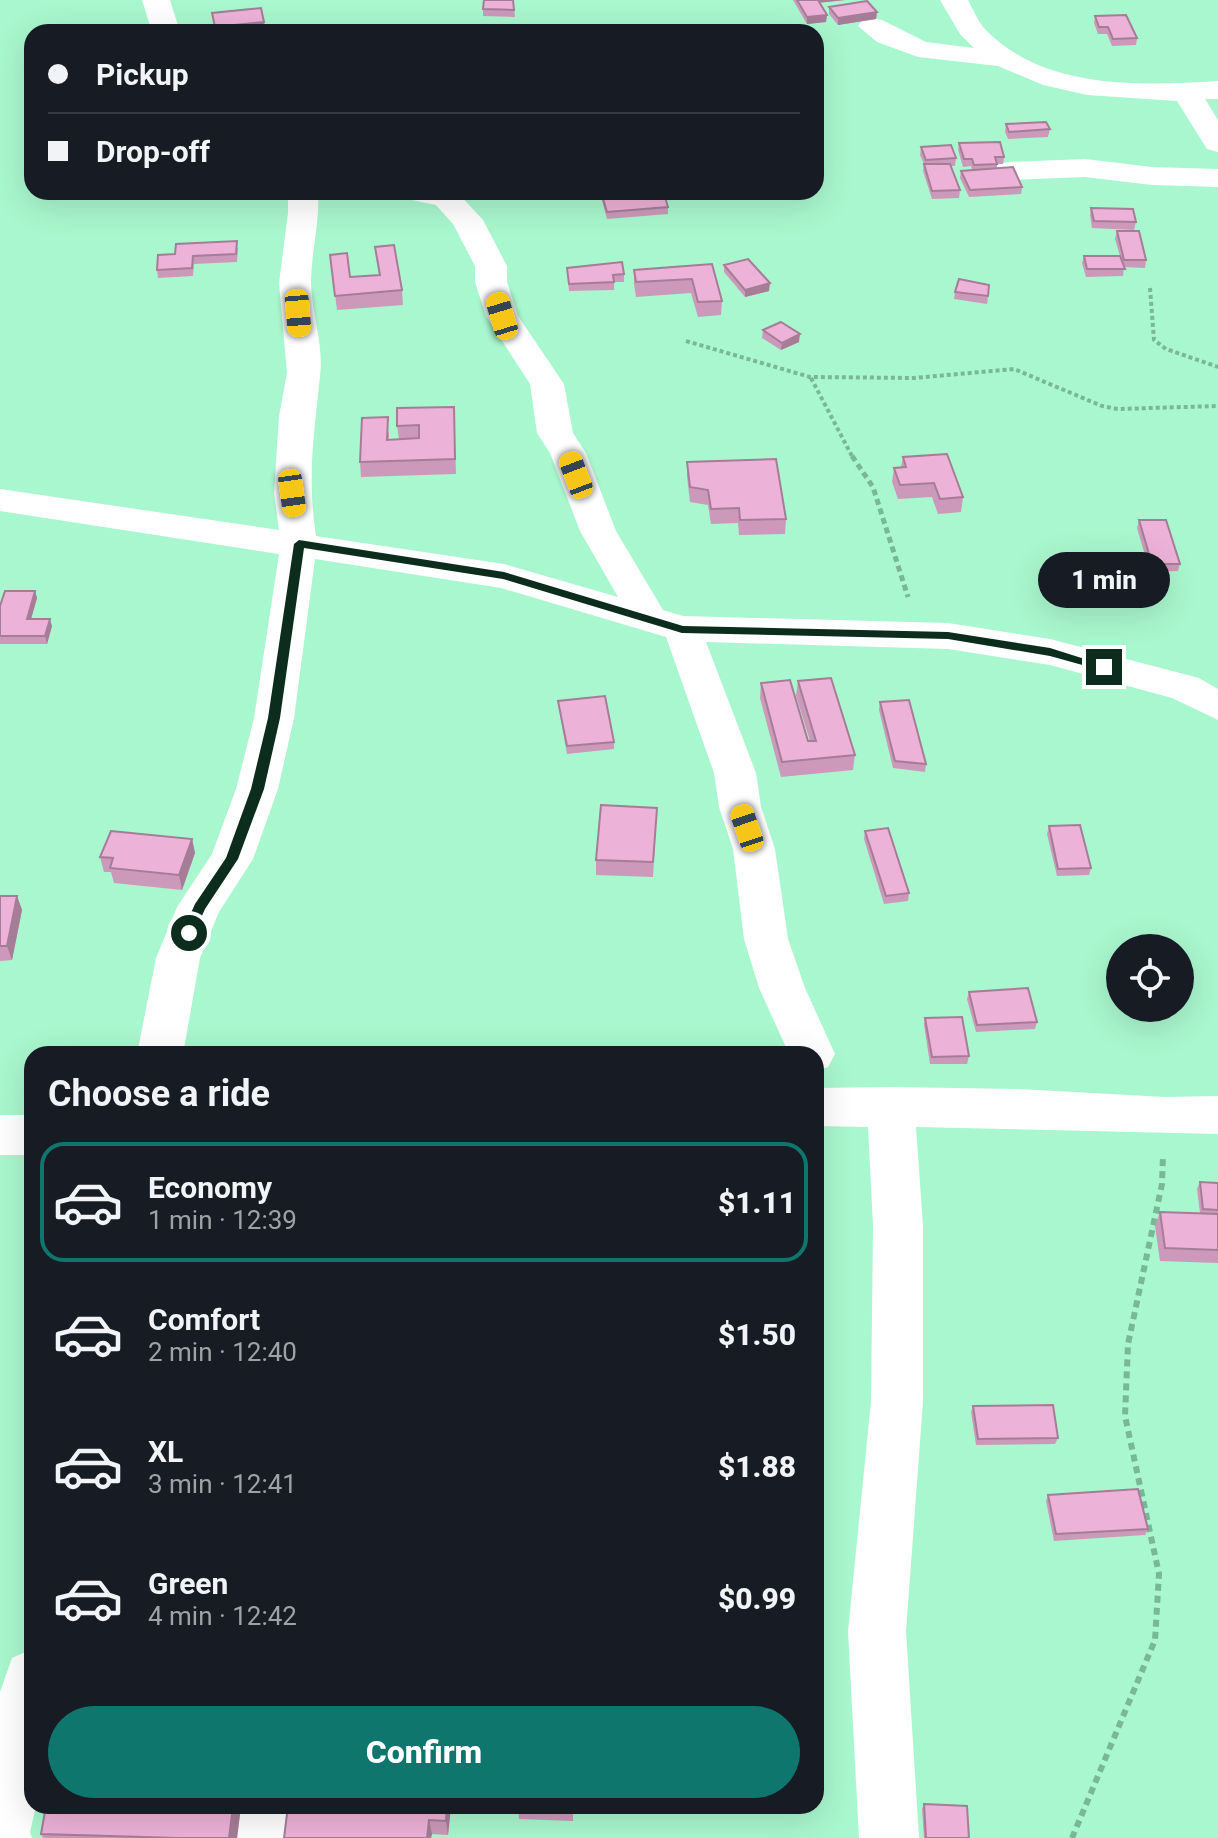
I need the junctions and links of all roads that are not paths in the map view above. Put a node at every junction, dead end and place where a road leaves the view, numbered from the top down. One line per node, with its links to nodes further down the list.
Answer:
1 (156, 0): 3 (street)
2 (954, 0): 5 (street)
3 (164, 24)
4 (872, 26): 5 (street)
5 (1004, 58): 7 (street)
6 (1218, 90): 7 (street)
7 (1186, 92): 8 (street)
8 (1218, 143)
9 (1007, 171): 10 (street)
10 (1218, 178)
11 (303, 200): 14 (street)
12 (448, 200): 15 (street)
13 (0, 500): 14 (street)
14 (299, 544): 15 (street); 17 (street)
15 (664, 623): 16 (street); 18 (street)
16 (1218, 706)
17 (162, 1046)
18 (808, 1046)
19 (891, 1106): 20 (street); 21 (street); 28 (street)
20 (826, 1107)
21 (1218, 1115)
22 (0, 1135): 23 (street)
23 (24, 1135)
24 (24, 1716): 26 (street)
25 (263, 1814): 27 (street)
26 (2, 1838)
27 (261, 1838)
28 (889, 1838)

